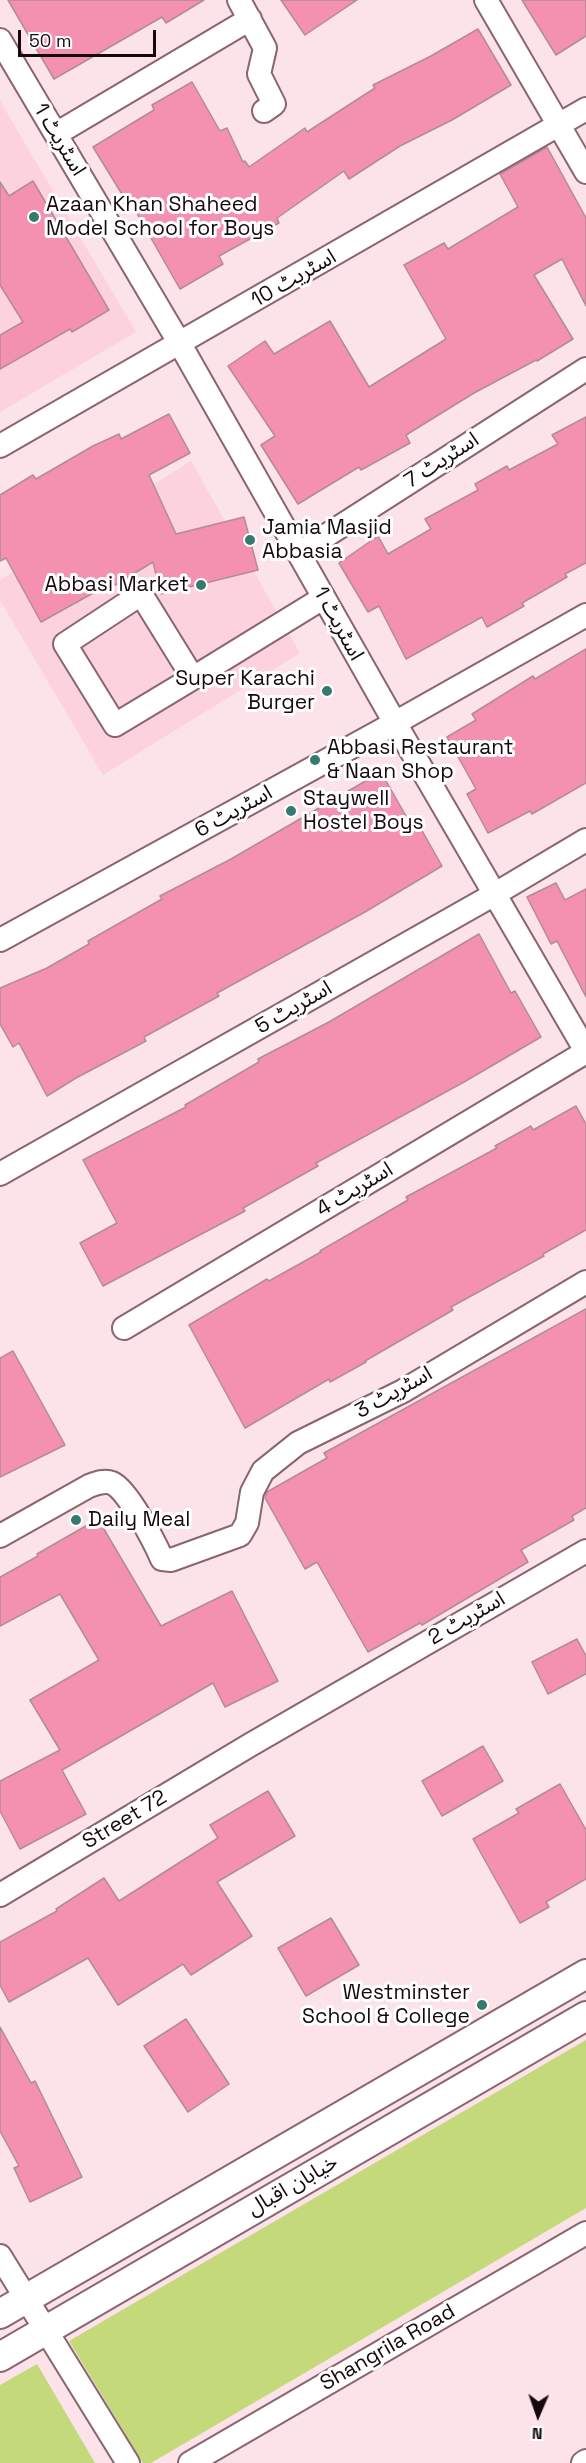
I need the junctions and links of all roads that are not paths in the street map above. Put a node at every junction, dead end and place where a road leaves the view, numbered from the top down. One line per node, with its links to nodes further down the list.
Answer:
1 (486, 0): 6 (street)
2 (245, 9): 5 (street); 7 (street)
3 (0, 40): 7 (street, اسٹریٹ 1)
4 (586, 109): 6 (street, اسٹریٹ 10)
5 (264, 111)
6 (559, 126): 8 (street); 9 (street, اسٹریٹ 10)
7 (56, 134): 9 (street, اسٹریٹ 1)
8 (586, 172)
9 (180, 344): 11 (street, اسٹریٹ 10); 12 (street, اسٹریٹ 1)
10 (586, 369): 12 (street, اسٹریٹ 7)
11 (0, 446)
12 (298, 553): 13 (street, اسٹریٹ 1)
13 (323, 598): 15 (street); 16 (street, اسٹریٹ 1)
14 (586, 615): 16 (street, اسٹریٹ 6)
15 (193, 678): 15 (street)
16 (394, 723): 18 (street, اسٹریٹ 1); 19 (street, اسٹریٹ 6)
17 (586, 840): 18 (street, اسٹریٹ 5)
18 (495, 894): 20 (street, اسٹریٹ 1); 21 (street, اسٹریٹ 5)
19 (2, 935)
20 (586, 1052): 23 (street, اسٹریٹ 4)
21 (0, 1174)
22 (586, 1282): 24 (street, اسٹریٹ 3)
23 (124, 1328)
24 (0, 1536)
25 (586, 1551): 26 (street, اسٹریٹ 2)
26 (250, 1745): 27 (street, Street 72)
27 (0, 1895)
28 (586, 1974): 32 (main road, خیابان اقبال)
29 (586, 2016): 34 (main road, خیابان اقبال)
30 (586, 2233): 37 (street, Shangrila Road)
31 (0, 2256): 32 (street)
32 (25, 2299): 33 (main road, خیابان اقبال); 34 (street)
33 (0, 2314)
34 (45, 2331): 35 (main road, خیابان اقبال); 36 (street)
35 (0, 2357)
36 (128, 2463)
37 (190, 2463)

